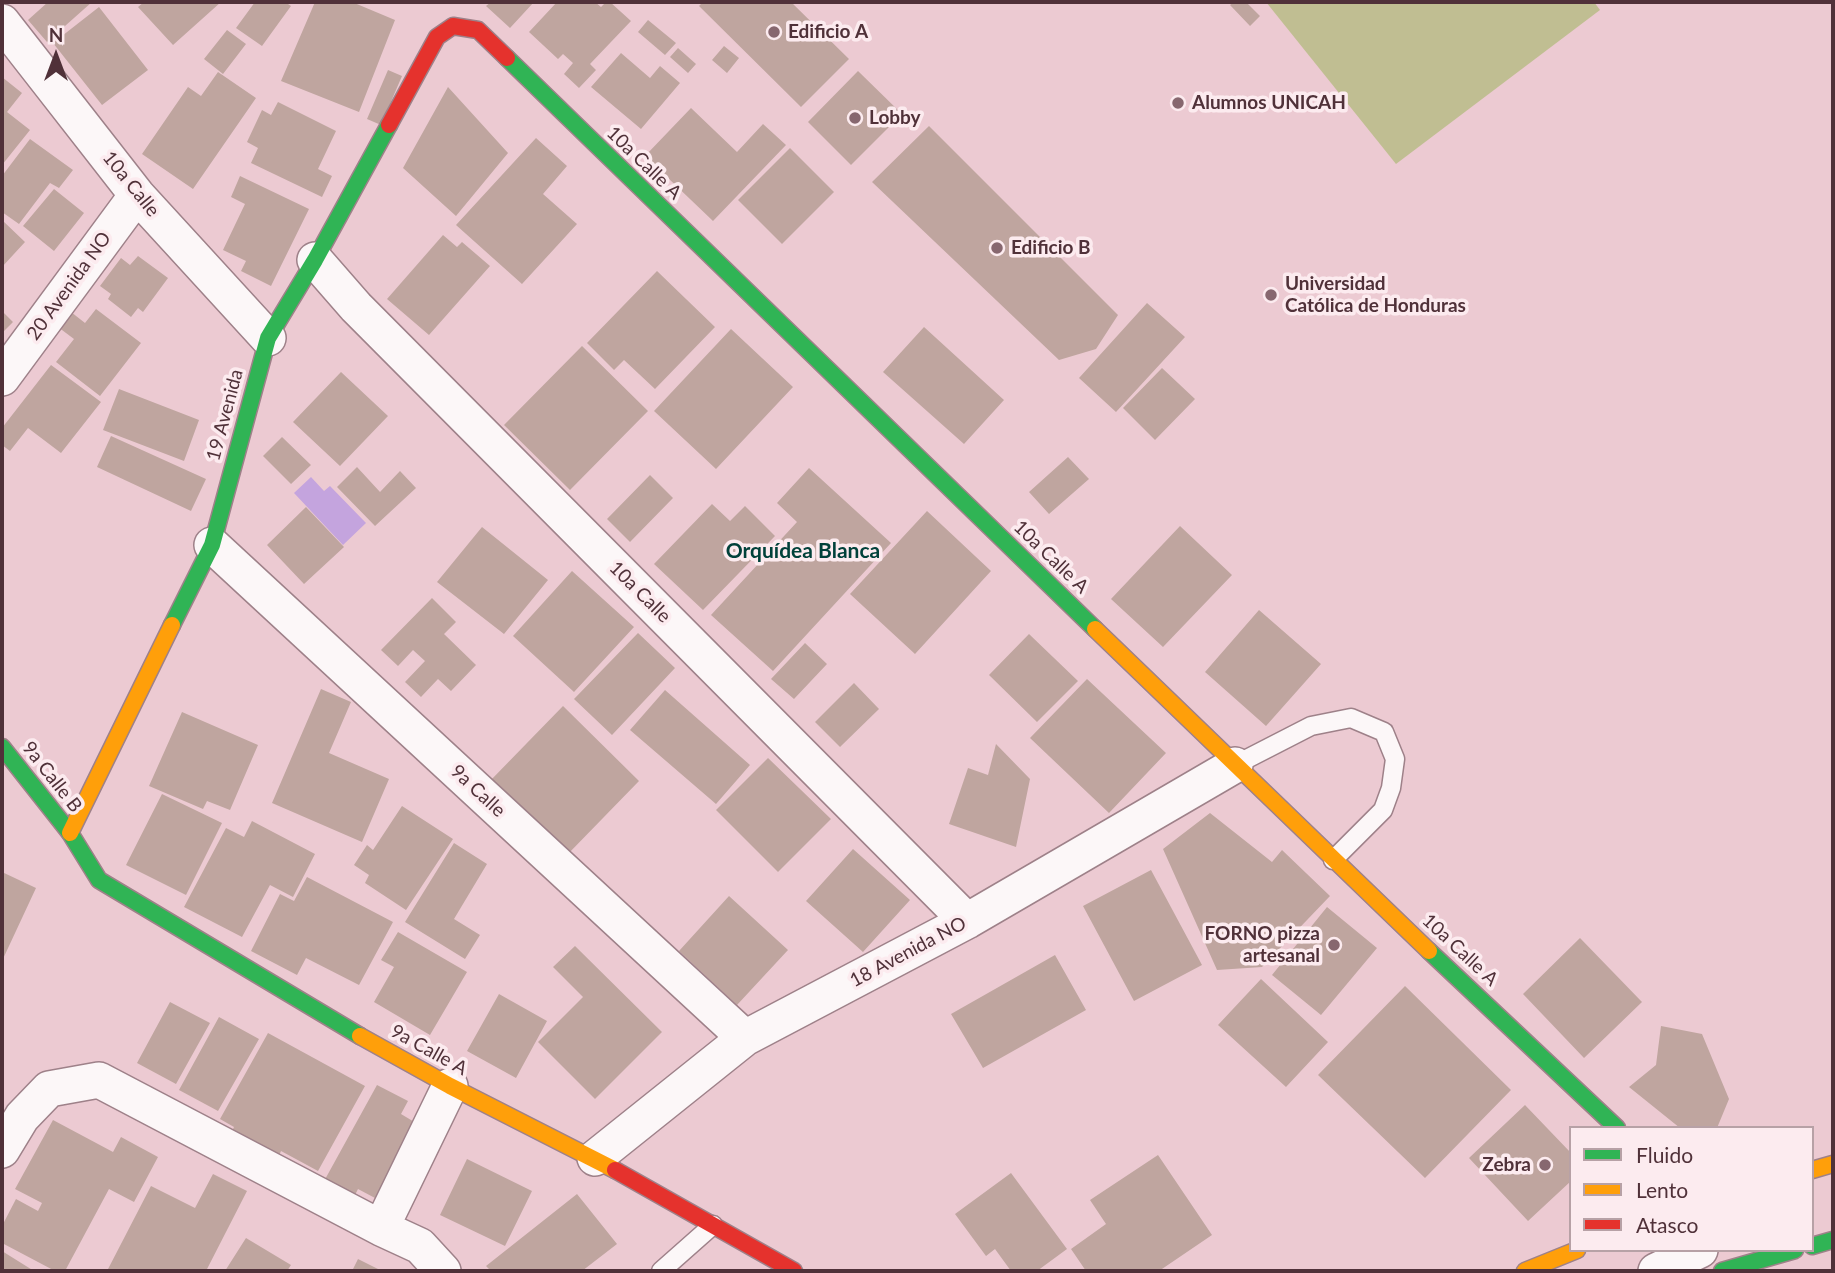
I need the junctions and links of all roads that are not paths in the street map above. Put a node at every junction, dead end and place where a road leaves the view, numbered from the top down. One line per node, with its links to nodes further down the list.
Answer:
1 (2, 22): 3 (street, 10a Calle)
2 (453, 26): 4 (main road, 19 Avenida); 9 (main road, 10a Calle A)
3 (137, 195): 5 (street, 10a Calle); 6 (street, 20 Avenida NO)
4 (315, 260): 5 (main road, 19 Avenida); 12 (street, 10a Calle)
5 (268, 338): 7 (main road, 19 Avenida)
6 (2, 378)
7 (212, 545): 10 (main road, 19 Avenida); 13 (street, 9a Calle)
8 (2, 747): 10 (main road, 9a Calle B)
9 (1235, 765): 11 (main road, 10a Calle A); 11 (lane); 12 (street, 18 Avenida NO)
10 (70, 833): 14 (main road, 9a Calle A)
11 (1333, 860): 15 (main road, 10a Calle A)
12 (967, 921): 13 (street, 18 Avenida NO)
13 (744, 1038): 17 (street, 18 Avenida NO)
14 (450, 1086): 17 (main road, 9a Calle A); 21 (street)
15 (1615, 1126)
16 (2, 1150): 21 (street)
17 (595, 1158): 20 (main road, 9a Calle A)
18 (1833, 1164): 19 (main road)
19 (1814, 1169)
20 (713, 1226): 29 (lane); 30 (main road, 9a Calle A)
21 (381, 1228): 28 (street)
22 (1833, 1240): 23 (main road)
23 (1814, 1245)
24 (1572, 1252): 31 (main road)
25 (1696, 1252): 32 (street)
26 (1787, 1252): 33 (main road)
27 (1794, 1252): 34 (street)
28 (443, 1271)
29 (662, 1271)
30 (791, 1271)
31 (1525, 1271)
32 (1656, 1271)
33 (1723, 1271)
34 (1791, 1271)

